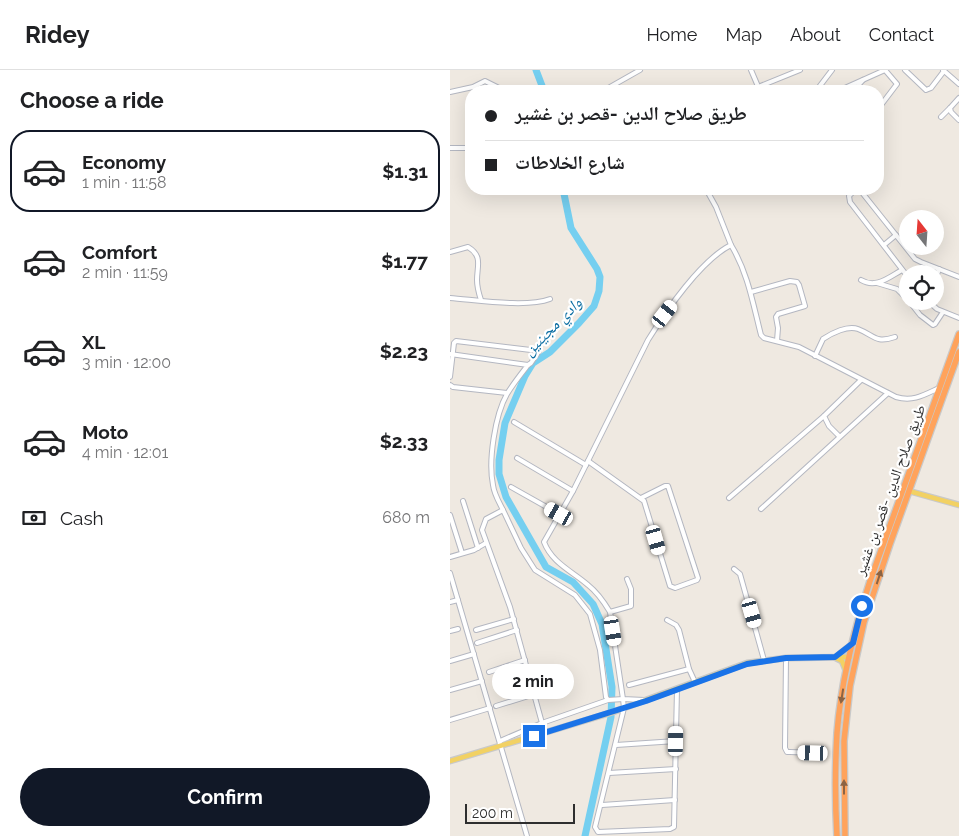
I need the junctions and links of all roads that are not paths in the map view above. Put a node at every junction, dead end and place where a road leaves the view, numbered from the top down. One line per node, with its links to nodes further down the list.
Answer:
1 (640, 70): 12 (street)
2 (751, 70): 13 (street)
3 (800, 70): 14 (street)
4 (832, 70): 15 (street)
5 (885, 70): 8 (street); 21 (street)
6 (905, 70): 7 (street)
7 (944, 70): 9 (street)
8 (864, 79): 16 (street); 17 (street)
9 (959, 84)
10 (476, 85): 11 (street)
11 (494, 85)
12 (614, 85)
13 (757, 85)
14 (768, 85)
15 (821, 85)
16 (851, 85)
17 (858, 85)
18 (465, 89): 19 (street)
19 (450, 92)
20 (959, 98): 22 (street)
21 (884, 100)
22 (950, 108): 23 (street); 24 (street)
23 (941, 117)
24 (959, 120)
25 (450, 148): 26 (street)
26 (465, 148)
27 (709, 195): 31 (street)
28 (850, 195): 32 (street)
29 (864, 195): 30 (street)
30 (896, 235): 32 (street); 34 (street)
31 (731, 245): 42 (street); 67 (street)
32 (884, 245): 35 (street)
33 (450, 252): 45 (street)
34 (930, 265)
35 (899, 266)
36 (944, 271): 38 (street)
37 (899, 272): 40 (street)
38 (959, 277)
39 (861, 280): 40 (street)
40 (877, 283): 41 (street)
41 (899, 291)
42 (751, 292): 52 (street); 52 (street)
43 (450, 298): 45 (street)
44 (550, 299): 45 (street)
45 (481, 300)
46 (916, 310): 48 (street)
47 (939, 310): 48 (street)
48 (943, 312): 49 (street)
49 (959, 318)
50 (959, 334): 60 (highway, طريق صلاح الدين -قصر بن غشير)
51 (895, 338): 55 (street)
52 (777, 341): 55 (street)
53 (959, 352): 70 (highway)
54 (452, 354): 56 (street); 56 (street); 57 (street)
55 (815, 356): 58 (street)
56 (528, 365): 61 (street)
57 (450, 376)
58 (861, 380): 62 (street); 63 (street)
59 (450, 385): 61 (street)
60 (940, 388): 62 (street); 90 (highway, طريق صلاح الدين -قصر بن غشير)
61 (507, 393): 76 (street)
62 (888, 393): 65 (street)
63 (824, 416): 65 (street); 72 (street)
64 (514, 422): 67 (street)
65 (840, 436): 75 (street)
66 (517, 458): 69 (street)
67 (587, 463): 69 (street); 71 (street)
68 (511, 488): 77 (street)
69 (573, 491): 77 (street)
70 (910, 491): 74 (main road); 92 (highway, one-way to 70)
71 (640, 498): 71 (street)
72 (729, 498)
73 (462, 501): 80 (street)
74 (959, 505)
75 (761, 509)
76 (503, 510): 79 (street); 117 (street)
77 (559, 514): 88 (street)
78 (450, 515): 81 (street)
79 (486, 543): 80 (street); 89 (street)
80 (478, 548): 81 (street)
81 (462, 553): 82 (street)
82 (450, 557)
83 (734, 569): 105 (street)
84 (450, 573): 86 (street)
85 (627, 579): 88 (street)
86 (458, 600): 87 (street); 99 (street)
87 (450, 602)
88 (610, 612): 116 (street)
89 (514, 619): 94 (street); 95 (street)
90 (858, 619): 92 (highway); 98 (highway, طريق صلاح الدين -قصر بن غشير)
91 (667, 620): 107 (street)
92 (864, 622): 102 (highway)
93 (458, 629): 96 (street)
94 (476, 630)
95 (517, 630): 97 (street); 104 (street)
96 (450, 631)
97 (477, 643)
98 (853, 643): 100 (main road); 101 (highway, طريق صلاح الدين -قصر بن غشير)
99 (474, 654): 106 (street); 110 (street)
100 (835, 657): 101 (main road); 103 (main road); 108 (main road)
101 (849, 657): 102 (main road); 108 (highway, طريق صلاح الدين -قصر بن غشير)
102 (856, 657): 136 (highway, one-way to 102)
103 (786, 658): 105 (main road); 128 (street)
104 (525, 660): 109 (street); 115 (street)
105 (764, 660): 111 (main road)
106 (450, 661)
107 (689, 668): 111 (street); 112 (street)
108 (846, 671): 135 (highway, طريق صلاح الدين -قصر بن غشير, one-way to 135)
109 (489, 672)
110 (482, 681): 114 (street); 120 (street)
111 (695, 682): 113 (main road)
112 (629, 685)
113 (677, 689): 118 (main road); 125 (street)
114 (450, 690)
115 (535, 694): 119 (street); 123 (street)
116 (623, 698): 117 (street); 118 (street); 121 (street)
117 (608, 700): 123 (street)
118 (646, 701): 121 (main road)
119 (496, 706)
120 (490, 708): 122 (street); 124 (street)
121 (624, 708): 126 (street); 127 (main road)
122 (450, 720)
123 (542, 723): 124 (street)
124 (500, 741): 127 (street)
125 (676, 741): 126 (street); 130 (street)
126 (616, 745): 131 (street)
127 (502, 746): 129 (main road); 134 (street)
128 (813, 753)
129 (450, 761)
130 (676, 770): 131 (street); 132 (street)
131 (609, 773): 133 (street)
132 (675, 800): 133 (street); 133 (street)
133 (602, 805)
134 (527, 836)
135 (837, 836)
136 (844, 836)

